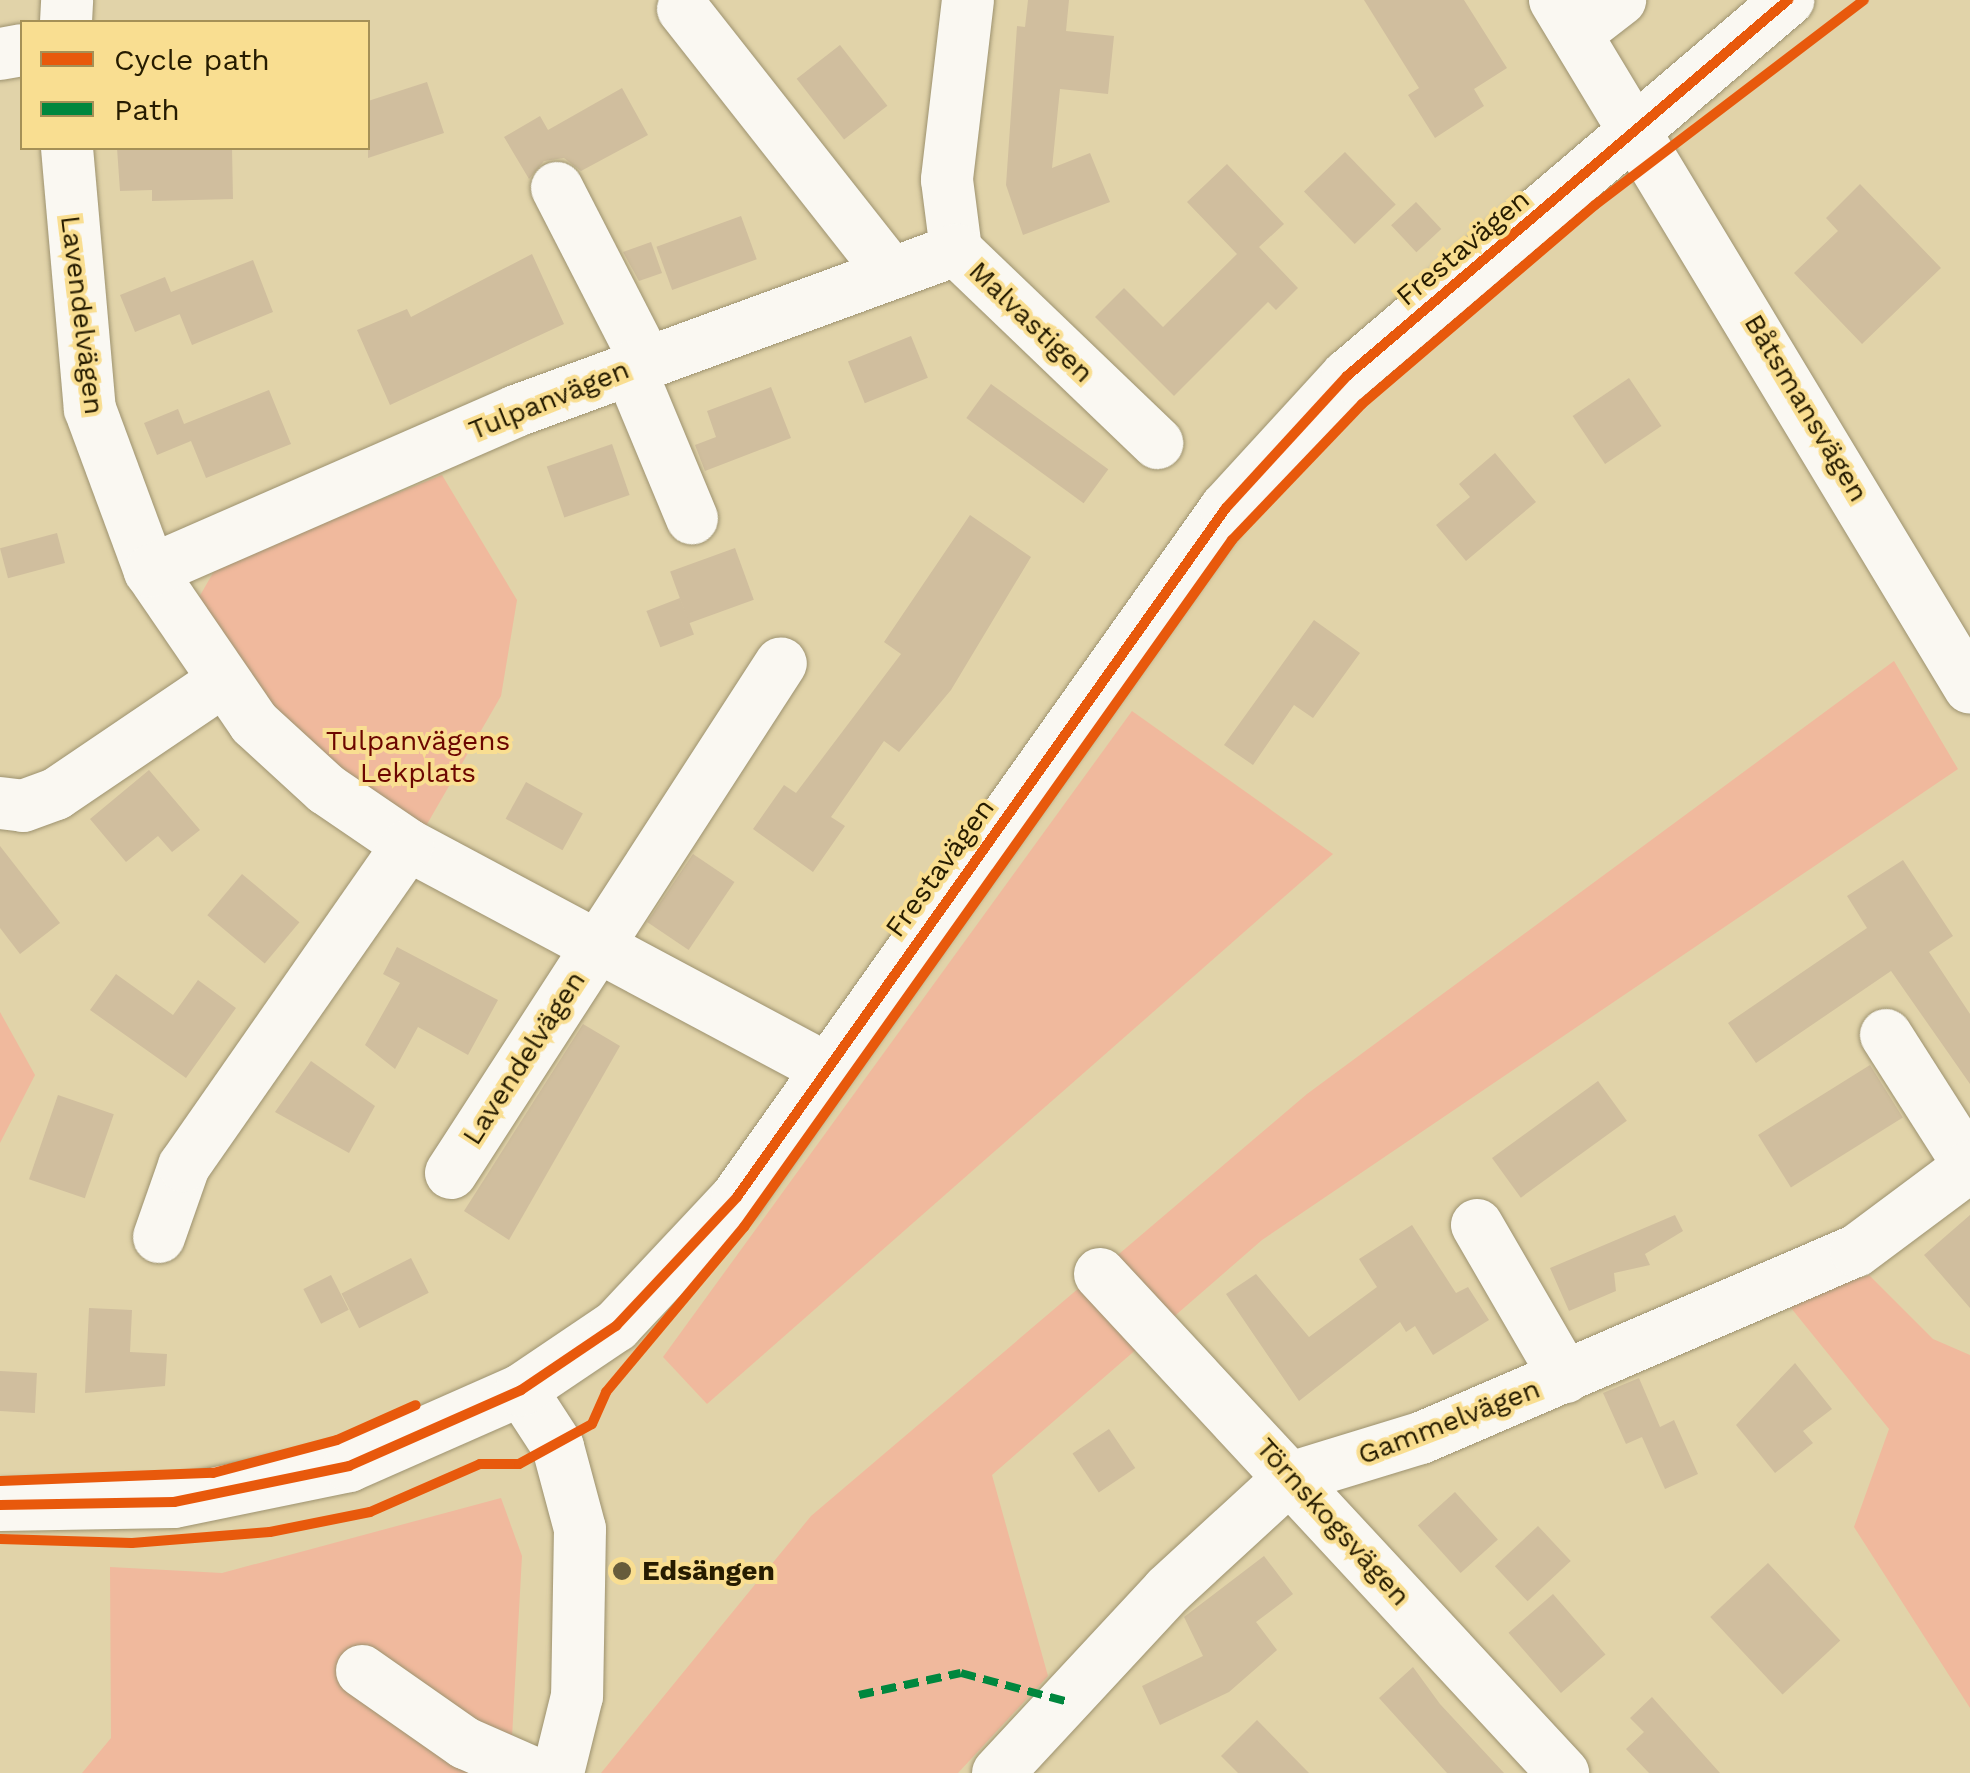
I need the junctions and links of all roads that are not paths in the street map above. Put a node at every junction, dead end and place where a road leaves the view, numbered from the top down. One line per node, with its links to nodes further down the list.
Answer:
1 (968, 0): 9 (street, Malvastigen)
2 (1620, 0): 5 (street)
3 (1788, 0): 6 (street, Frestavägen)
4 (683, 9): 10 (street)
5 (1565, 17): 6 (street, Båtsmansvägen)
6 (1633, 133): 17 (street, Båtsmansvägen); 22 (street, Frestavägen)
7 (67, 150): 14 (street, Lavendelvägen)
8 (558, 188): 11 (street)
9 (956, 250): 10 (street, Tulpanvägen); 12 (street, Malvastigen)
10 (890, 272): 11 (street, Tulpanvägen)
11 (637, 364): 13 (street); 14 (street, Tulpanvägen)
12 (1158, 443)
13 (692, 518)
14 (150, 571): 16 (street, Lavendelvägen)
15 (781, 663): 20 (street)
16 (223, 681): 18 (street); 19 (street, Lavendelvägen)
17 (1970, 688)
18 (0, 802)
19 (408, 845): 20 (street, Lavendelvägen); 26 (street)
20 (598, 943): 22 (street, Lavendelvägen); 24 (street, Lavendelvägen)
21 (1886, 1035): 23 (street)
22 (824, 1068): 29 (street, Frestavägen)
23 (1970, 1166): 28 (street, Gammelvägen)
24 (450, 1174)
25 (1476, 1225): 28 (street)
26 (159, 1237)
27 (1100, 1274): 30 (street, Törnskogsvägen)
28 (1565, 1377): 30 (street, Gammelvägen)
29 (521, 1390): 31 (street, Frestavägen); 34 (street)
30 (1290, 1478): 35 (street, Gammelvägen); 36 (street, Törnskogsvägen)
31 (0, 1504)
32 (362, 1672): 33 (street)
33 (533, 1773)
34 (558, 1773)
35 (998, 1773)
36 (1563, 1773)

